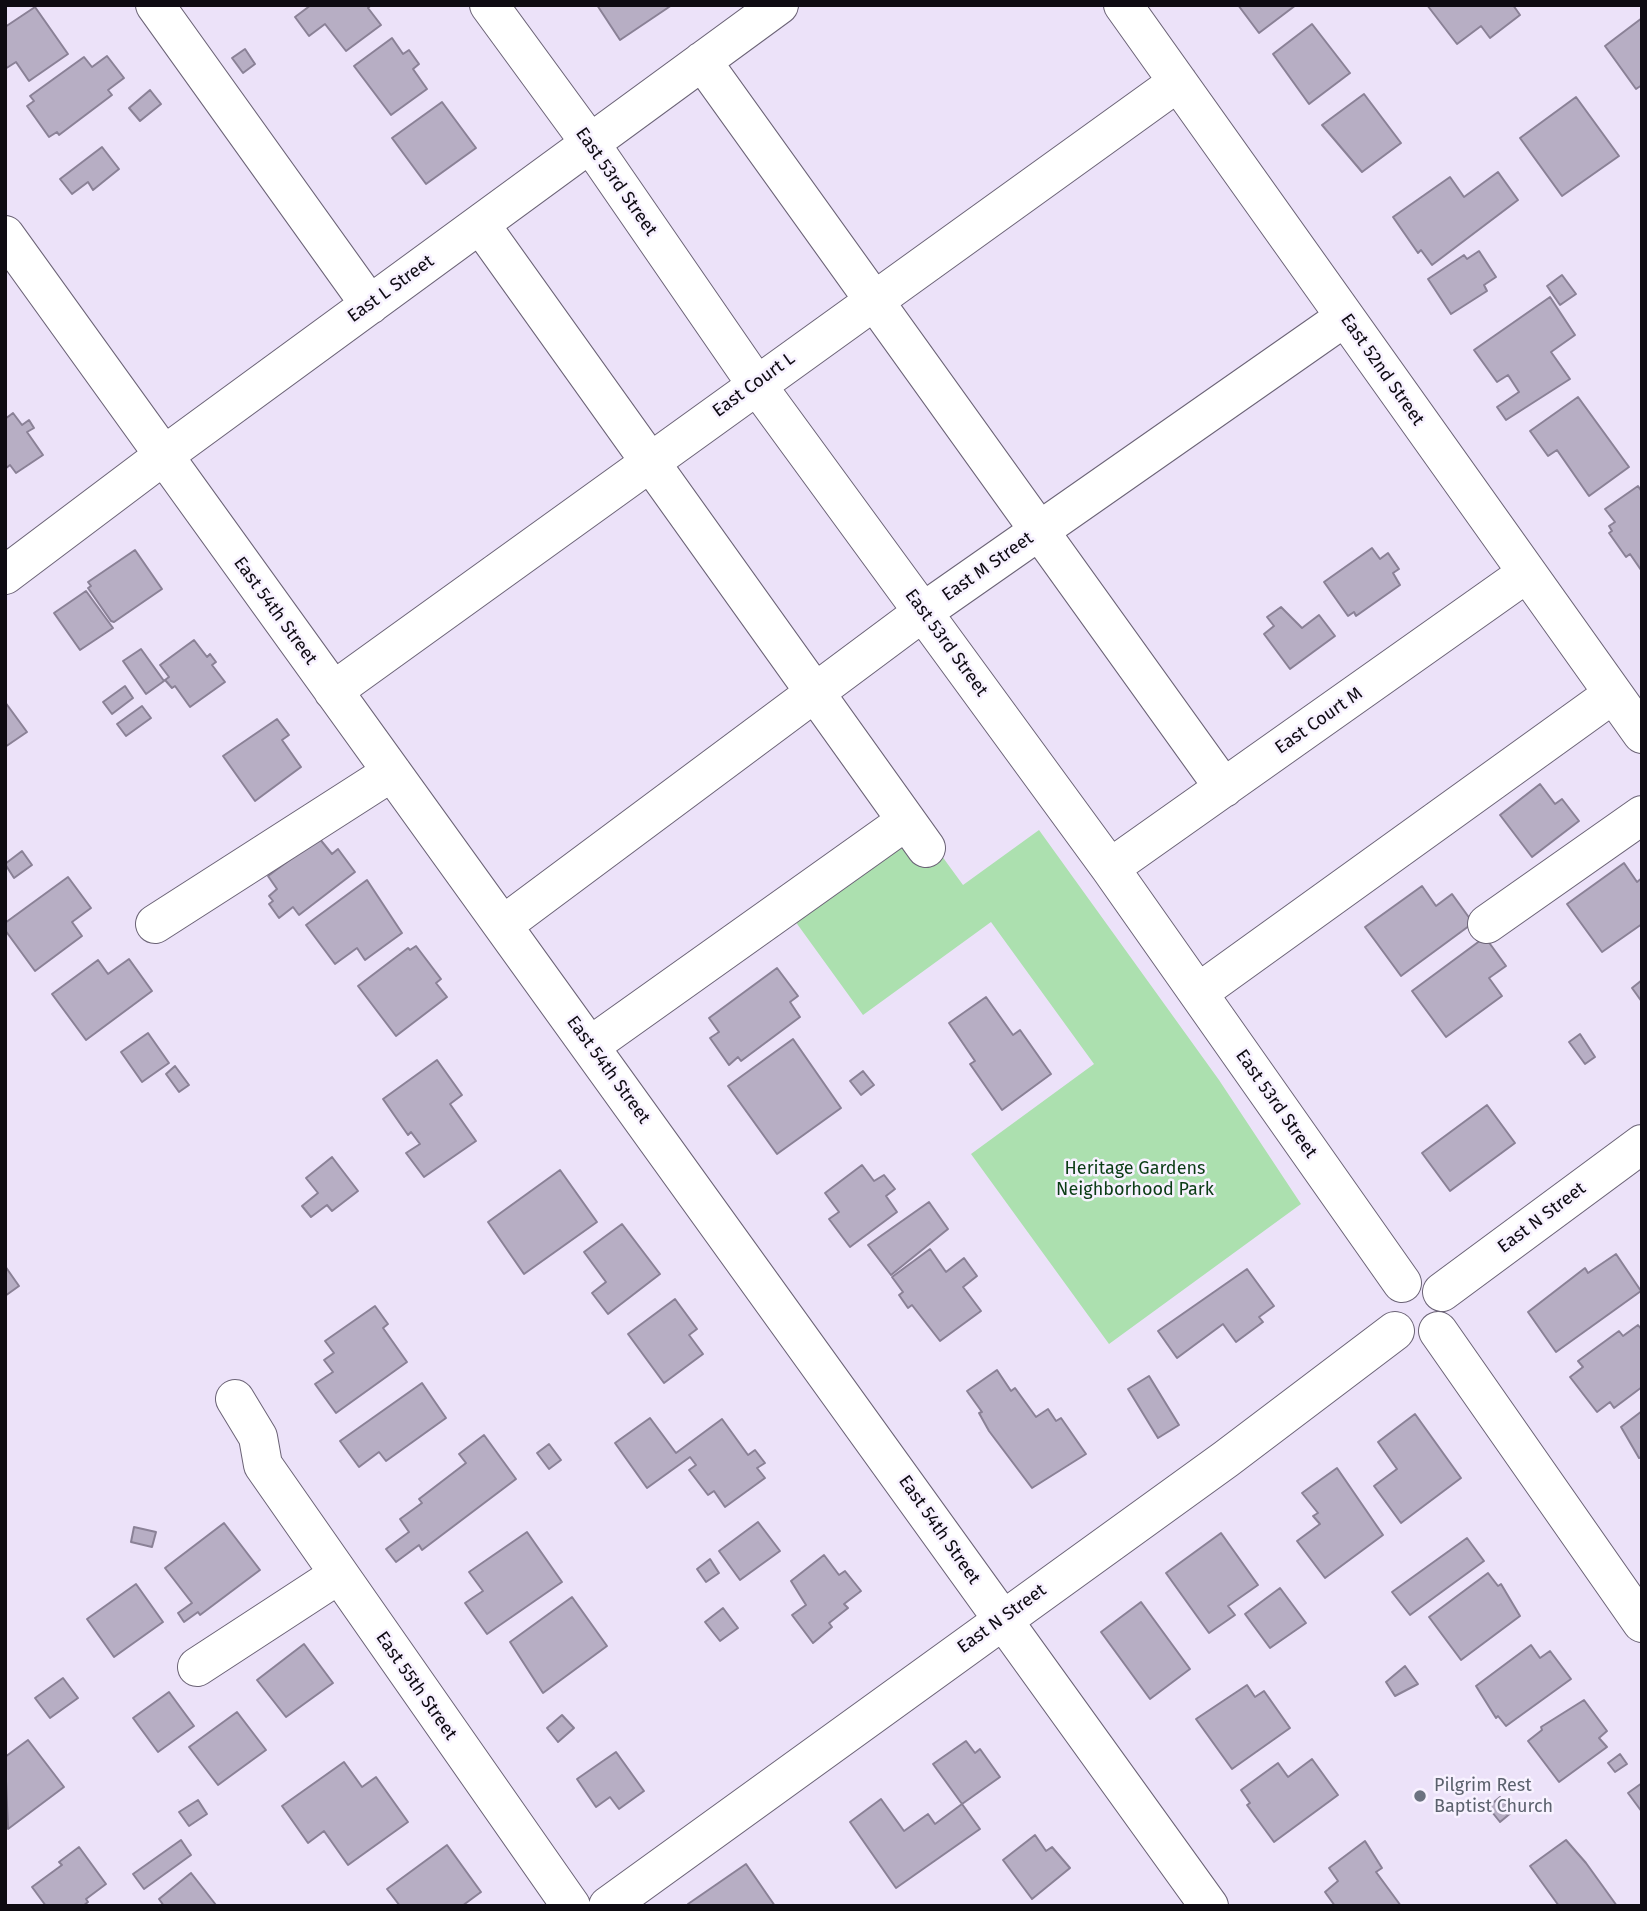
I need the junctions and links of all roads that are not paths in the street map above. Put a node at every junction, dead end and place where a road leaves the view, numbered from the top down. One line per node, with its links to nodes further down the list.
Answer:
1 (155, 5): 11 (street)
2 (489, 5): 7 (street, East 53rd Street)
3 (779, 5): 5 (street, East L Street)
4 (1123, 5): 6 (street, East 52nd Street)
5 (702, 61): 7 (street, East L Street); 10 (street)
6 (1178, 82): 10 (street, East Court L); 12 (street, East 52nd Street)
7 (590, 143): 8 (street, East L Street); 13 (street, East 53rd Street)
8 (480, 224): 11 (street, East L Street); 15 (street)
9 (5, 235): 14 (street, East 54th Street)
10 (874, 300): 13 (street, East Court L); 16 (street)
11 (370, 305): 14 (street, East L Street)
12 (1345, 317): 16 (street, East M Street); 17 (street, East 52nd Street)
13 (756, 384): 15 (street, East Court L); 19 (street, East 53rd Street)
14 (163, 456): 18 (street, East L Street); 20 (street, East 54th Street)
15 (650, 461): 20 (street, East Court L); 21 (street)
16 (1039, 531): 19 (street, East M Street); 25 (street)
17 (1527, 573): 22 (street, East 52nd Street); 25 (street, East Court M)
18 (5, 575)
19 (923, 612): 21 (street, East M Street); 27 (street, East 53rd Street)
20 (333, 691): 24 (street, East 54th Street)
21 (815, 693): 30 (street, East M Street); 32 (street)
22 (1613, 694): 23 (street, East 52nd Street); 31 (street)
23 (1642, 734)
24 (392, 772): 28 (street); 30 (street, East 54th Street)
25 (1224, 788): 27 (street, East Court M)
26 (1642, 815): 29 (street)
27 (1110, 868): 31 (street, East 53rd Street)
28 (155, 924)
29 (1487, 924)
30 (503, 925): 32 (street, East 54th Street)
31 (1198, 993): 34 (street, East 53rd Street)
32 (590, 1046): 40 (street, East 54th Street)
33 (1642, 1144): 35 (street, East N Street)
34 (1402, 1283): 35 (street); 36 (street)
35 (1442, 1292): 37 (street)
36 (1395, 1331): 37 (street); 40 (street, East N Street)
37 (1438, 1331): 41 (street)
38 (234, 1399): 39 (street, East 55th Street)
39 (338, 1575): 42 (street); 43 (street, East 55th Street)
40 (1002, 1619): 44 (street, East N Street); 45 (street, East 54th Street)
41 (1642, 1623)
42 (197, 1667)
43 (571, 1906)
44 (608, 1906)
45 (1209, 1906)

